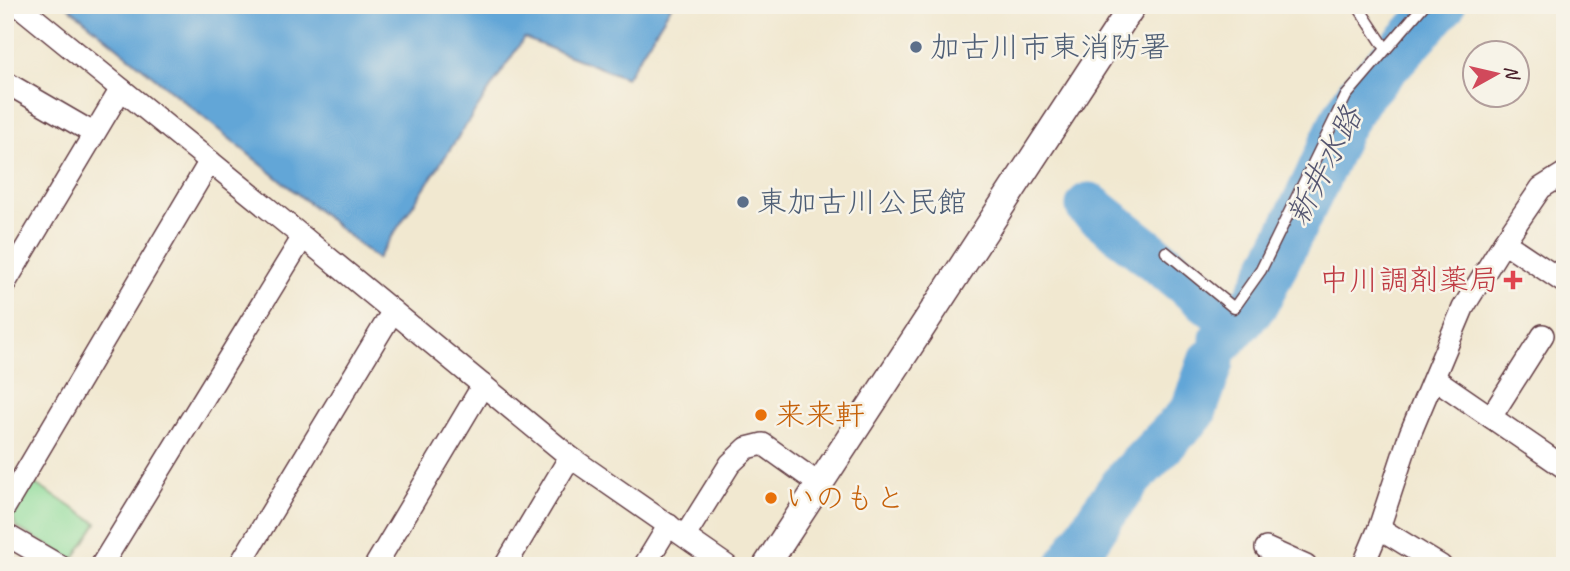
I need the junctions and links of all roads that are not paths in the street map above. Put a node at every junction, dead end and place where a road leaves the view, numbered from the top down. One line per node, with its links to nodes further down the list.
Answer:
1 (18, 5): 7 (street)
2 (1133, 5): 23 (street)
3 (1357, 5): 5 (lane)
4 (1424, 5): 5 (lane)
5 (1386, 49): 13 (lane)
6 (7, 88): 8 (street)
7 (121, 89): 8 (street); 9 (street)
8 (93, 133): 14 (street)
9 (210, 161): 11 (street); 24 (street)
10 (1565, 173): 12 (street)
11 (303, 237): 16 (street); 30 (street)
12 (1504, 242): 15 (street); 18 (street)
13 (1166, 252)
14 (5, 283)
15 (1565, 283)
16 (393, 311): 19 (street); 31 (street)
17 (1543, 335): 20 (street)
18 (1434, 378): 20 (street); 25 (street)
19 (482, 385): 21 (street); 32 (street)
20 (1492, 417): 22 (street)
21 (570, 457): 26 (street); 33 (street)
22 (1565, 468)
23 (819, 484): 26 (street); 36 (street)
24 (5, 507)
25 (1379, 528): 38 (street); 39 (street)
26 (677, 531): 34 (street); 35 (street)
27 (5, 534): 29 (street)
28 (1265, 548): 37 (street)
29 (60, 566)
30 (102, 566)
31 (239, 566)
32 (375, 566)
33 (505, 566)
34 (644, 566)
35 (727, 566)
36 (766, 566)
37 (1306, 566)
38 (1363, 566)
39 (1441, 566)

